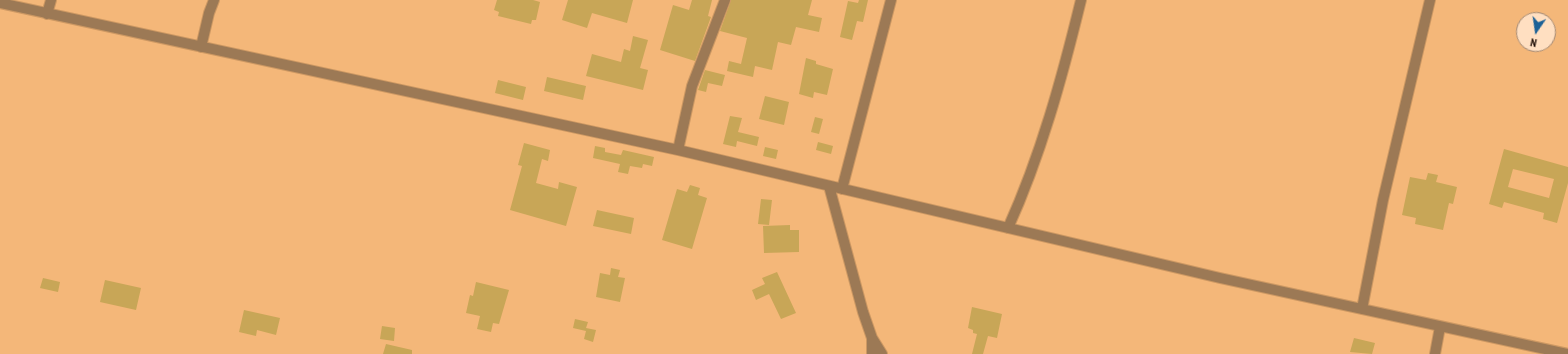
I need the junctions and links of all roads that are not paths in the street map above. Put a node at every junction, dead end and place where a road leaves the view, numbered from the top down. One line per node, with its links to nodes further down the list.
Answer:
1 (51, 0): 8 (street)
2 (214, 0): 9 (street)
3 (725, 0): 10 (street)
4 (891, 0): 12 (street)
5 (1081, 0): 13 (street)
6 (1430, 0): 14 (street)
7 (0, 3): 8 (street)
8 (47, 14): 9 (street)
9 (201, 47): 10 (street)
10 (678, 150): 11 (street)
11 (829, 186): 12 (street); 16 (street)
12 (842, 189): 13 (street)
13 (1008, 228): 14 (street)
14 (1362, 309): 15 (street)
15 (1440, 327): 19 (street); 20 (street)
16 (872, 338): 17 (street); 18 (street)
17 (872, 354)
18 (882, 354)
19 (1435, 354)
20 (1568, 354)

